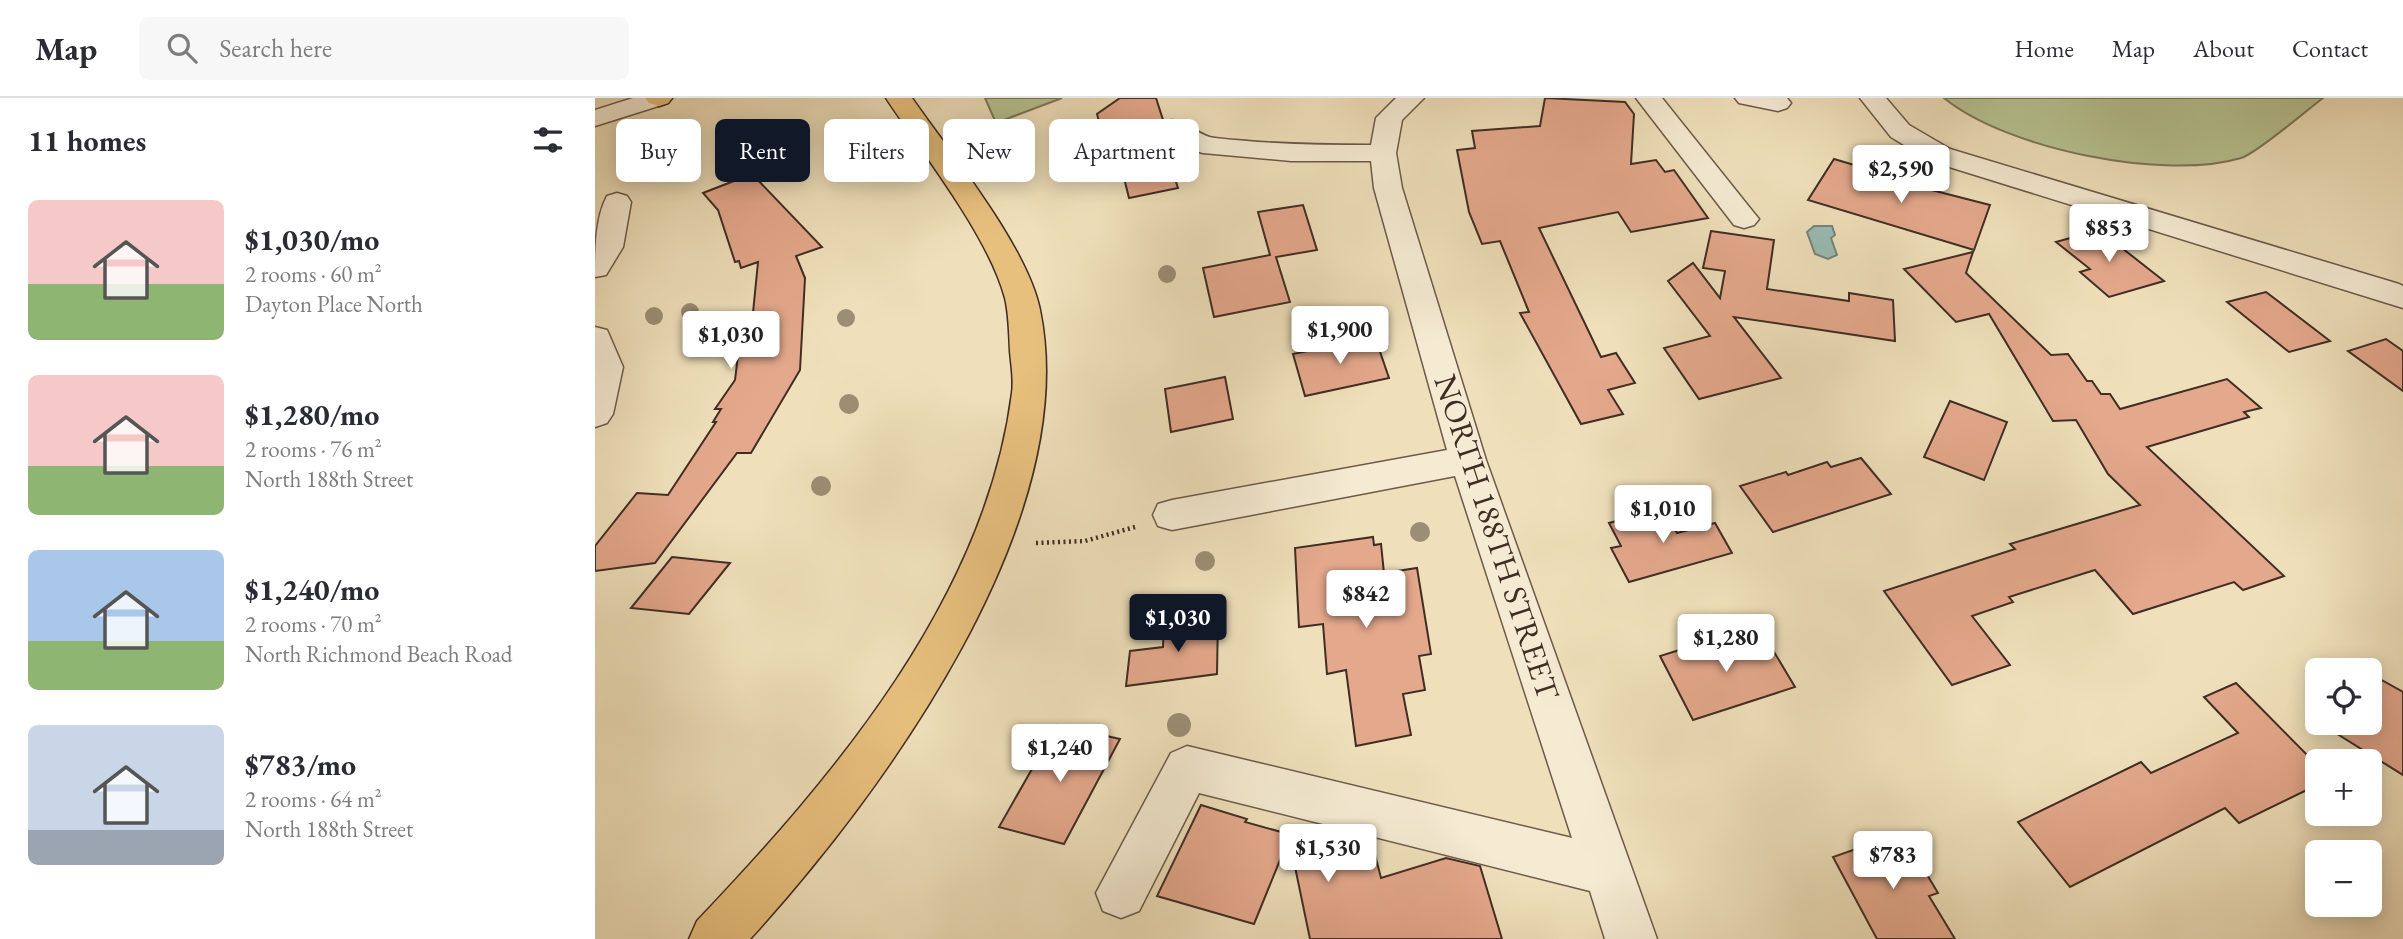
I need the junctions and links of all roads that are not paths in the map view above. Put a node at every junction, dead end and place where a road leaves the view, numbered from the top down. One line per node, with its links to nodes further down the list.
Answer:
1 (659, 98): 9 (street)
2 (876, 98): 8 (main road)
3 (1411, 98): 11 (street, NORTH 188TH STREET)
4 (1649, 98): 13 (street)
5 (1748, 98): 7 (street)
6 (1873, 98): 15 (street)
7 (1778, 103)
8 (906, 108): 22 (main road)
9 (595, 118)
10 (1199, 142): 11 (street)
11 (1383, 153): 18 (street, NORTH 188TH STREET)
12 (617, 202): 14 (street)
13 (1744, 219)
14 (595, 268)
15 (2403, 298)
16 (595, 338): 17 (street)
17 (595, 414)
18 (1468, 460): 19 (street); 20 (street, NORTH 188TH STREET)
19 (1172, 514)
20 (1608, 871): 21 (street); 23 (street, NORTH 188TH STREET)
21 (1121, 893)
22 (715, 939)
23 (1631, 939)

